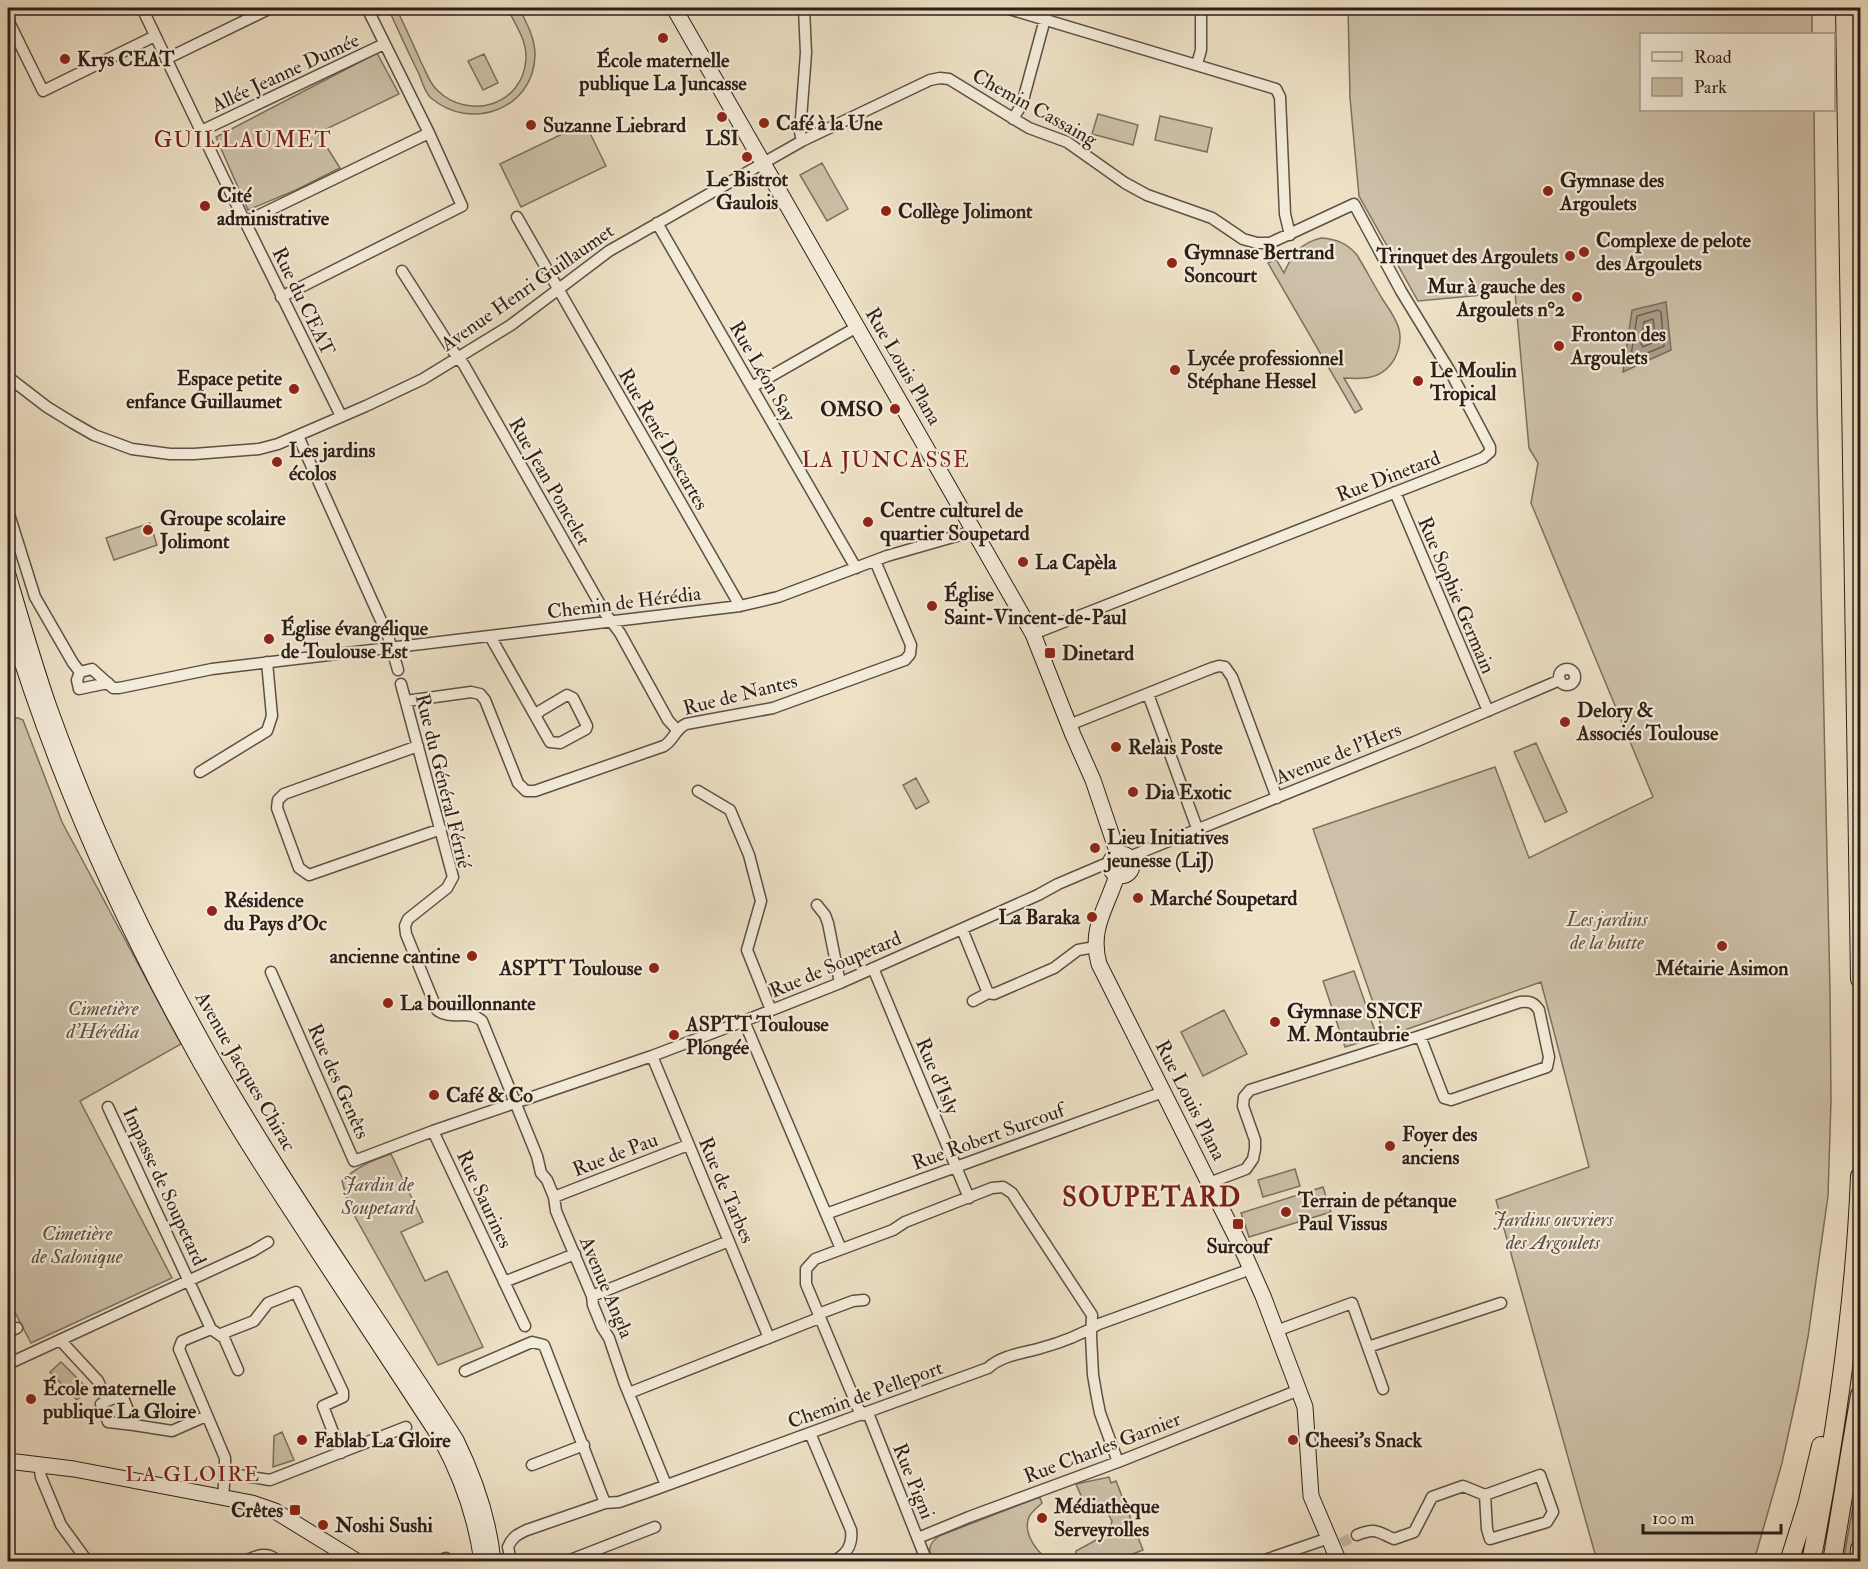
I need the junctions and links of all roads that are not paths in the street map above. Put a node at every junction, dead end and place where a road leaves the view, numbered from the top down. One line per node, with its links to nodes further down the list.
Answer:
1 (142, 8): 11 (street, Rue du CEAT)
2 (271, 8): 13 (street)
3 (366, 8): 12 (street)
4 (675, 8): 19 (main road, Rue Louis Plana)
5 (804, 8): 18 (street)
6 (1006, 8): 9 (street)
7 (1201, 8): 14 (street)
8 (1845, 8): 70 (highway)
9 (1046, 13): 14 (street); 15 (street)
10 (8, 20): 11 (street)
11 (155, 36): 13 (street, Rue du CEAT)
12 (384, 44): 16 (street, Allée Jeanne Dumée); 17 (street)
13 (166, 59): 16 (street, Rue du CEAT)
14 (1197, 64): 24 (street)
15 (1013, 119): 18 (street, Chemin Cassaing); 24 (street, Chemin Cassaing)
16 (201, 131): 22 (street, Rue du CEAT)
17 (429, 133): 22 (street); 27 (street)
18 (802, 141): 19 (street, Chemin Cassaing)
19 (763, 162): 23 (street, Avenue Henri Guillaumet); 28 (main road, Rue Louis Plana)
20 (1354, 204): 24 (street, Chemin Cassaing); 34 (street, Rue Dinetard)
21 (517, 216): 26 (street, Rue René Descartes)
22 (245, 222): 27 (street, Rue du CEAT)
23 (657, 222): 26 (street, Avenue Henri Guillaumet); 31 (street, Rue Léon Say)
24 (1290, 235)
25 (402, 271): 29 (street, Rue Jean Poncelet)
26 (558, 289): 29 (street, Avenue Henri Guillaumet); 40 (street, Rue René Descartes)
27 (281, 297): 32 (street, Rue du CEAT)
28 (857, 327): 31 (street); 36 (main road, Rue Louis Plana)
29 (458, 358): 32 (street, Avenue Henri Guillaumet); 42 (street, Rue Jean Poncelet)
30 (8, 377): 33 (street, Avenue Henri Guillaumet)
31 (752, 387): 38 (street, Rue Léon Say)
32 (341, 416): 33 (street, Avenue Henri Guillaumet)
33 (298, 436): 45 (street)
34 (1395, 492): 43 (street, Rue Dinetard); 54 (street, Rue Sophie Germain)
35 (8, 511): 48 (street)
36 (974, 531): 37 (street, Chemin de Hérédia); 43 (main road, Rue Louis Plana)
37 (875, 561): 38 (street, Chemin de Hérédia); 57 (street, Rue de Nantes)
38 (856, 568): 40 (street, Chemin de Hérédia)
39 (8, 576): 142 (main road, Avenue Jacques Chirac)
40 (740, 606): 42 (street, Chemin de Hérédia)
41 (8, 617): 141 (main road, Avenue Jacques Chirac)
42 (610, 621): 44 (street, Chemin de Hérédia); 57 (street, Rue Jean Poncelet)
43 (1033, 634): 56 (main road, Rue Louis Plana)
44 (490, 636): 45 (street, Chemin de Hérédia); 55 (street)
45 (391, 647): 46 (street, Chemin de Hérédia); 47 (street)
46 (267, 662): 50 (street, Chemin de Hérédia); 59 (street)
47 (398, 670)
48 (80, 672): 50 (street, Chemin de Hérédia); 50 (street, Chemin de Hérédia)
49 (1560, 681): 54 (street, Avenue de l'Hers)
50 (108, 683)
51 (401, 684): 53 (street, Rue du Général Férrié)
52 (1148, 694): 56 (street); 61 (street); 62 (street)
53 (406, 701): 57 (street, Rue de Nantes); 58 (street, Rue du Général Férrié)
54 (1488, 711): 61 (street, Avenue de l'Hers)
55 (536, 716): 55 (street)
56 (1070, 725): 64 (main road, Rue Louis Plana)
57 (677, 730)
58 (418, 746): 63 (street, Rue du Général Férrié); 63 (street)
59 (200, 771)
60 (698, 791): 74 (street)
61 (1277, 798): 62 (street, Avenue de l'Hers)
62 (1197, 828): 64 (street, Avenue de l'Hers)
63 (441, 829): 79 (street, Rue du Général Férrié)
64 (1119, 862): 66 (street, Rue de Soupetard); 67 (main road)
65 (817, 905): 71 (street)
66 (962, 929): 68 (street, Rue de Soupetard); 72 (street)
67 (1095, 947): 72 (street); 78 (main road, Rue Louis Plana)
68 (873, 969): 71 (street, Rue de Soupetard); 83 (street, Rue d'Isly)
69 (271, 972): 81 (street, Rue des Genêts)
70 (1860, 979)
71 (840, 984): 74 (street, Rue de Soupetard)
72 (988, 993): 73 (street)
73 (973, 1000)
74 (771, 1010): 75 (street, Rue de Soupetard)
75 (744, 1021): 77 (street, Rue de Soupetard); 88 (street)
76 (1420, 1036): 76 (street); 85 (street)
77 (652, 1056): 79 (street, Rue de Soupetard); 82 (street, Rue de Tarbes)
78 (1164, 1092): 83 (street, Rue Robert Surcouf); 85 (main road, Rue Louis Plana)
79 (515, 1104): 81 (street, Rue de Soupetard); 86 (street, Avenue Angla)
80 (108, 1107): 94 (street, Impasse de Soupetard)
81 (433, 1131): 95 (street, Rue Saurines)
82 (688, 1145): 86 (street, Rue de Pau); 89 (street, Rue de Tarbes)
83 (956, 1166): 87 (street, Rue d'Isly); 88 (street, Rue Robert Surcouf)
84 (1860, 1176): 115 (highway)
85 (1209, 1183): 93 (main road, Rue Louis Plana)
86 (554, 1197): 92 (street, Avenue Angla)
87 (969, 1198): 91 (street); 101 (street)
88 (826, 1214): 91 (street)
89 (729, 1241): 96 (street); 104 (street, Rue de Tarbes)
90 (268, 1242): 94 (street, Impasse de Soupetard)
91 (841, 1249): 99 (street, Rue Pigni)
92 (575, 1254): 95 (street); 96 (street, Avenue Angla)
93 (1251, 1269): 101 (street, Chemin de Pelleport); 102 (main road, Rue Louis Plana)
94 (190, 1281): 103 (street); 105 (street, Impasse de Soupetard)
95 (504, 1282): 100 (street, Rue Saurines)
96 (592, 1296): 112 (street, Avenue Angla)
97 (864, 1300): 99 (street)
98 (1501, 1303): 106 (street)
99 (819, 1318): 104 (street); 116 (street, Rue Pigni)
100 (525, 1326)
101 (1092, 1328): 116 (street, Chemin de Pelleport); 124 (street)
102 (1276, 1331): 106 (street); 111 (main road, Rue Louis Plana)
103 (216, 1332): 108 (street); 117 (street); 122 (street)
104 (769, 1338): 112 (street)
105 (61, 1341): 107 (street, Impasse de Soupetard); 114 (street)
106 (1368, 1347): 110 (street)
107 (8, 1364)
108 (238, 1370)
109 (465, 1371): 121 (street)
110 (1383, 1389)
111 (1299, 1390): 124 (street, Rue Charles Garnier); 135 (main road, Rue Louis Plana)
112 (628, 1392): 128 (street, Avenue Angla)
113 (1860, 1395): 152 (highway)
114 (107, 1401): 118 (street); 118 (street)
115 (1839, 1402): 150 (highway); 151 (highway)
116 (866, 1414): 120 (street, Chemin de Pelleport); 134 (street, Rue Pigni)
117 (206, 1416): 118 (street); 127 (street)
118 (134, 1425)
119 (406, 1427): 122 (street)
120 (810, 1433): 128 (street, Chemin de Pelleport); 145 (street)
121 (584, 1445): 126 (street); 131 (street)
122 (341, 1453): 127 (street)
123 (8, 1461): 125 (main road)
124 (1118, 1462): 134 (street, Rue Charles Garnier)
125 (39, 1464): 130 (main road); 137 (street)
126 (532, 1465)
127 (225, 1473): 130 (street)
128 (666, 1485): 131 (street, Chemin de Pelleport)
129 (1485, 1495): 129 (street); 133 (street)
130 (223, 1497): 140 (main road)
131 (605, 1503): 143 (street, Chemin de Pelleport)
132 (655, 1527): 144 (street)
133 (1357, 1535)
134 (918, 1538): 146 (street, Rue Pigni)
135 (1335, 1548): 149 (street)
136 (1860, 1550): 153 (highway)
137 (88, 1562)
138 (242, 1562): 139 (street)
139 (278, 1562)
140 (358, 1562)
141 (482, 1562)
142 (493, 1562)
143 (511, 1562)
144 (565, 1562)
145 (832, 1562)
146 (927, 1562)
147 (1210, 1562): 148 (street)
148 (1227, 1562)
149 (1259, 1562)
150 (1789, 1562)
151 (1811, 1562)
152 (1832, 1562)
153 (1859, 1562)

